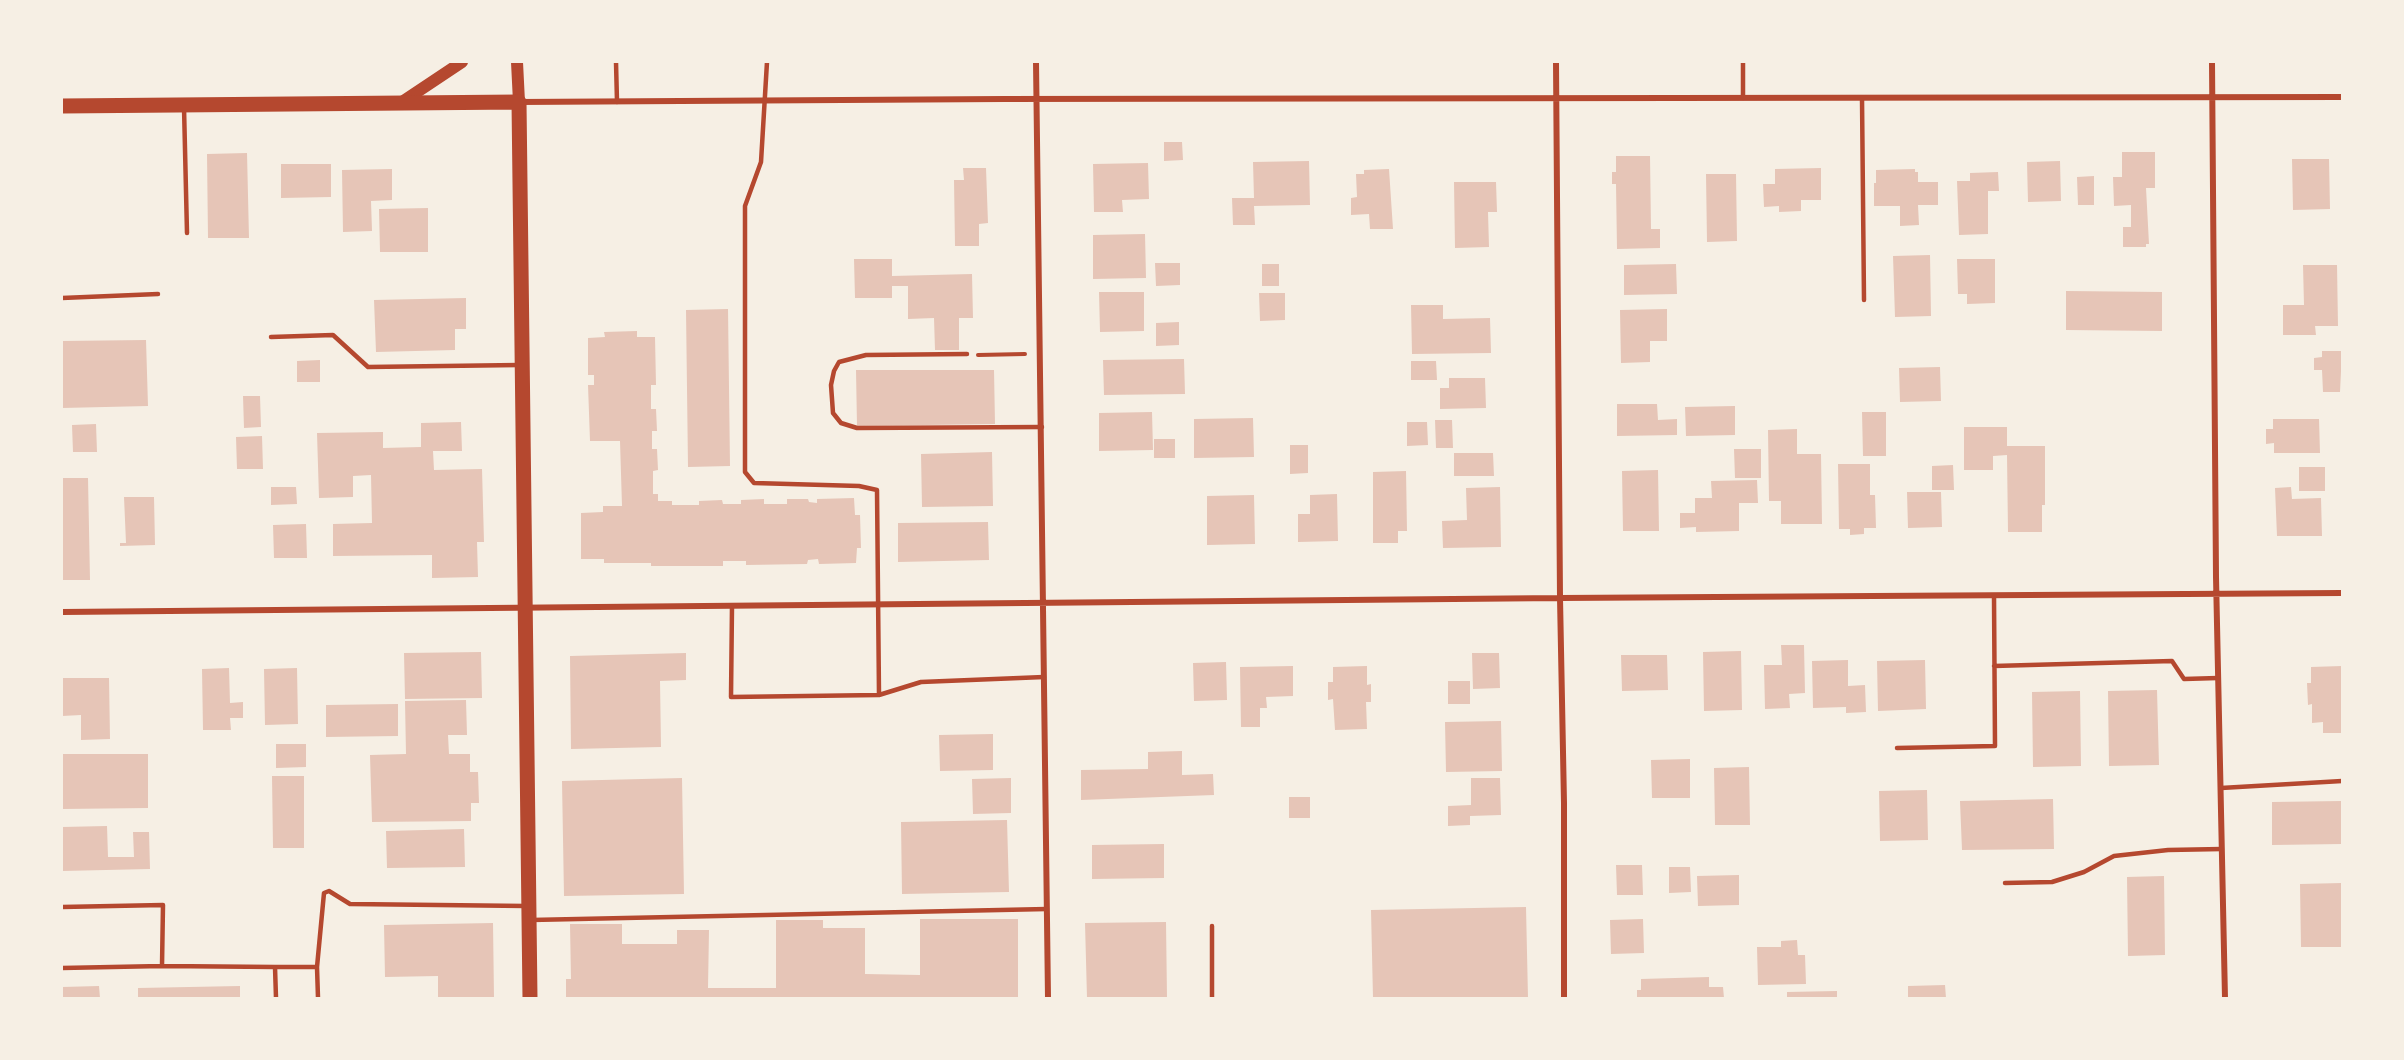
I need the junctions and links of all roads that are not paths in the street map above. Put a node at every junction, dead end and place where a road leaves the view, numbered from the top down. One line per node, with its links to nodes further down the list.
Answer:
1 (462, 62): 16 (main road)
2 (518, 62): 17 (main road)
3 (616, 62): 18 (lane)
4 (767, 62): 15 (lane)
5 (1036, 62): 14 (street)
6 (1556, 62): 10 (street)
7 (1743, 62): 11 (lane)
8 (2212, 62): 13 (street)
9 (2343, 97): 13 (street)
10 (1557, 98): 11 (street); 14 (street); 32 (street)
11 (1743, 98): 12 (street)
12 (1862, 98): 13 (street); 24 (lane)
13 (2213, 98): 30 (street)
14 (1037, 99): 15 (street); 28 (street)
15 (766, 100): 18 (street); 34 (lane)
16 (402, 102): 17 (main road); 19 (main road)
17 (519, 102): 18 (street); 27 (main road)
18 (616, 102)
19 (184, 105): 20 (main road); 21 (lane)
20 (62, 106)
21 (187, 233)
22 (158, 294): 23 (lane)
23 (62, 297)
24 (1864, 300)
25 (271, 337): 27 (lane)
26 (967, 354): 28 (lane)
27 (522, 365): 36 (main road)
28 (1041, 427): 33 (street)
29 (2343, 593): 30 (street)
30 (2216, 595): 31 (street); 40 (street)
31 (1994, 596): 32 (street); 38 (lane)
32 (1560, 598): 33 (street); 60 (street)
33 (1043, 604): 34 (street); 39 (street)
34 (880, 605): 35 (street); 41 (lane)
35 (732, 606): 36 (street); 41 (lane)
36 (525, 607): 37 (street); 49 (main road)
37 (62, 612)
38 (1994, 666): 40 (lane); 42 (lane)
39 (1044, 677): 41 (lane); 48 (street)
40 (2218, 678): 44 (street)
41 (879, 695)
42 (1897, 748)
43 (2343, 781): 44 (lane)
44 (2220, 788): 45 (street)
45 (2222, 849): 46 (lane); 61 (street)
46 (2005, 884)
47 (62, 906): 51 (lane)
48 (1047, 909): 49 (lane); 58 (street)
49 (528, 913): 53 (lane); 57 (main road)
50 (1212, 926): 59 (lane)
51 (162, 966): 52 (lane); 54 (lane)
52 (275, 967): 53 (lane); 55 (lane)
53 (317, 967): 56 (lane)
54 (62, 968)
55 (276, 999)
56 (318, 999)
57 (530, 999)
58 (1048, 999)
59 (1212, 999)
60 (1564, 999)
61 (2225, 999)

